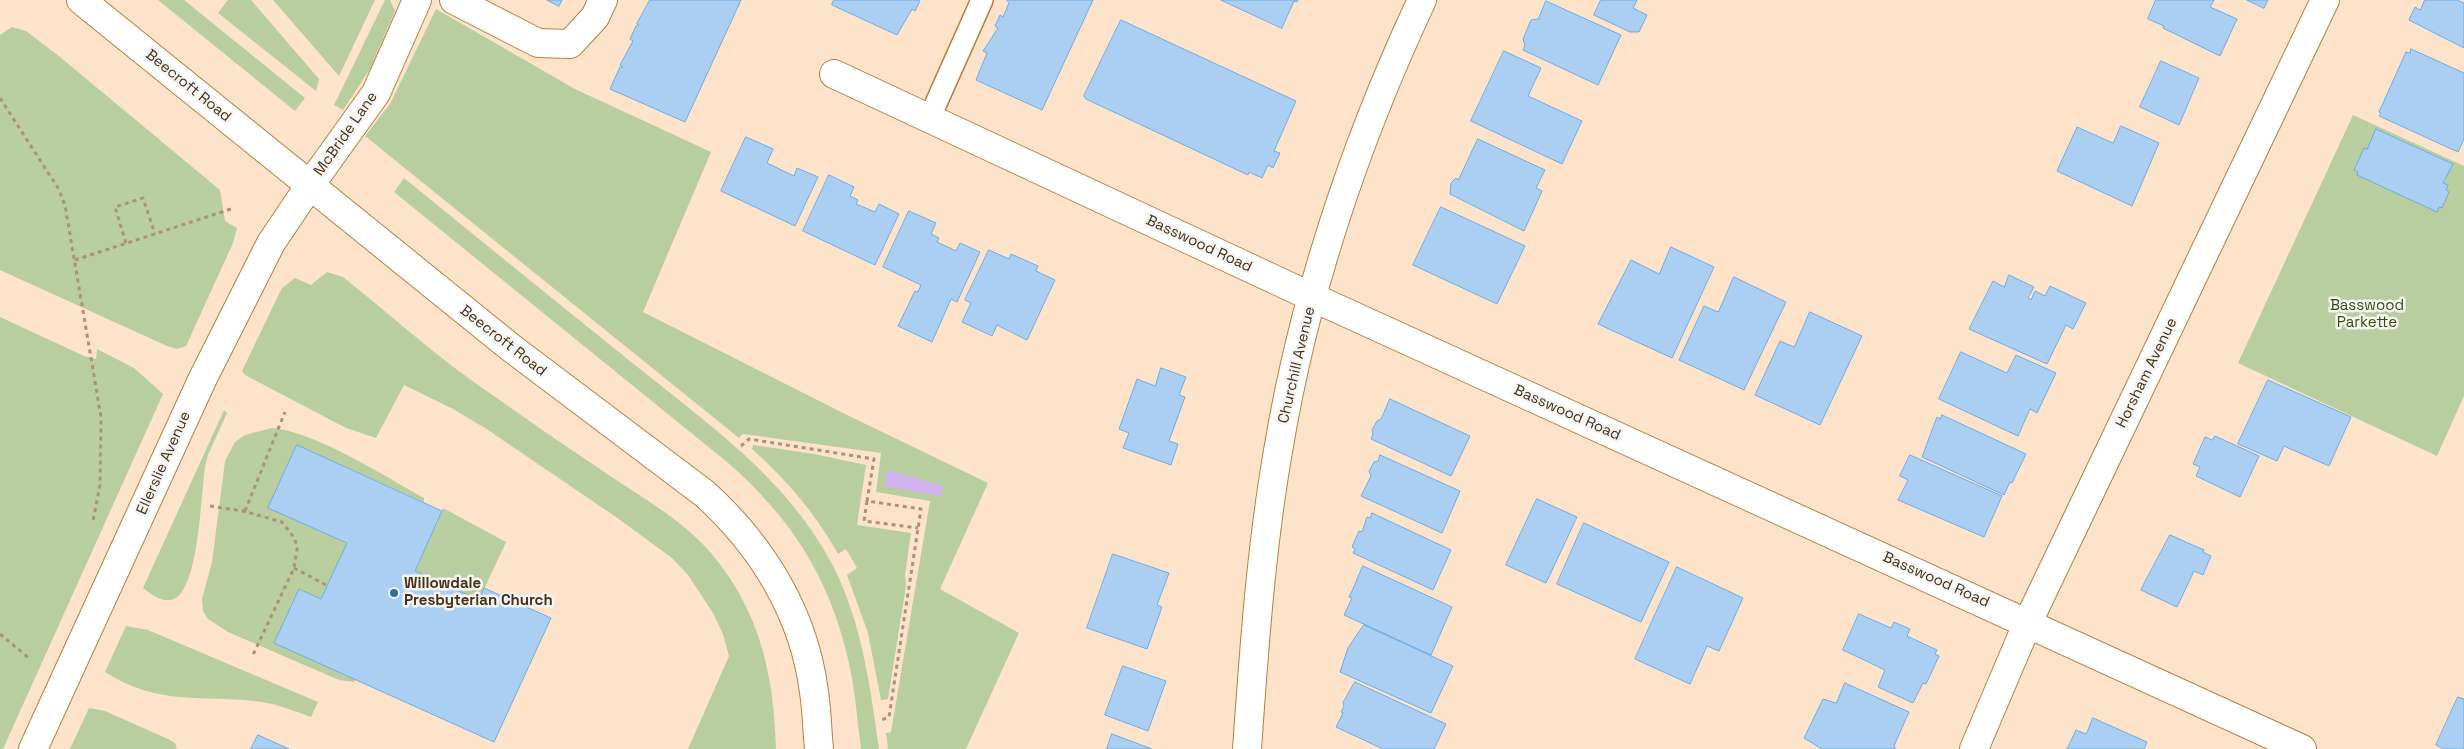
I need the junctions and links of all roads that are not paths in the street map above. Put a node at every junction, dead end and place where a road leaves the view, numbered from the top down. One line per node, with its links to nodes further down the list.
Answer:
1 (81, 0): 10 (street, Beecroft Road)
2 (417, 0): 10 (street, McBride Lane)
3 (454, 0): 4 (street)
4 (603, 0)
5 (982, 0): 9 (lane)
6 (1422, 0): 11 (street, Churchill Avenue)
7 (2325, 0): 12 (street, Horsham Avenue)
8 (834, 74): 9 (street, Basswood Road)
9 (929, 118): 11 (street, Basswood Road)
10 (310, 185): 13 (street, Ellerslie Avenue); 14 (street, Beecroft Road)
11 (1312, 297): 12 (street, Basswood Road); 15 (street, Churchill Avenue)
12 (2028, 622): 16 (street, Horsham Avenue); 17 (street, Basswood Road)
13 (33, 749)
14 (819, 749)
15 (1246, 749)
16 (1974, 749)
17 (2302, 749)

